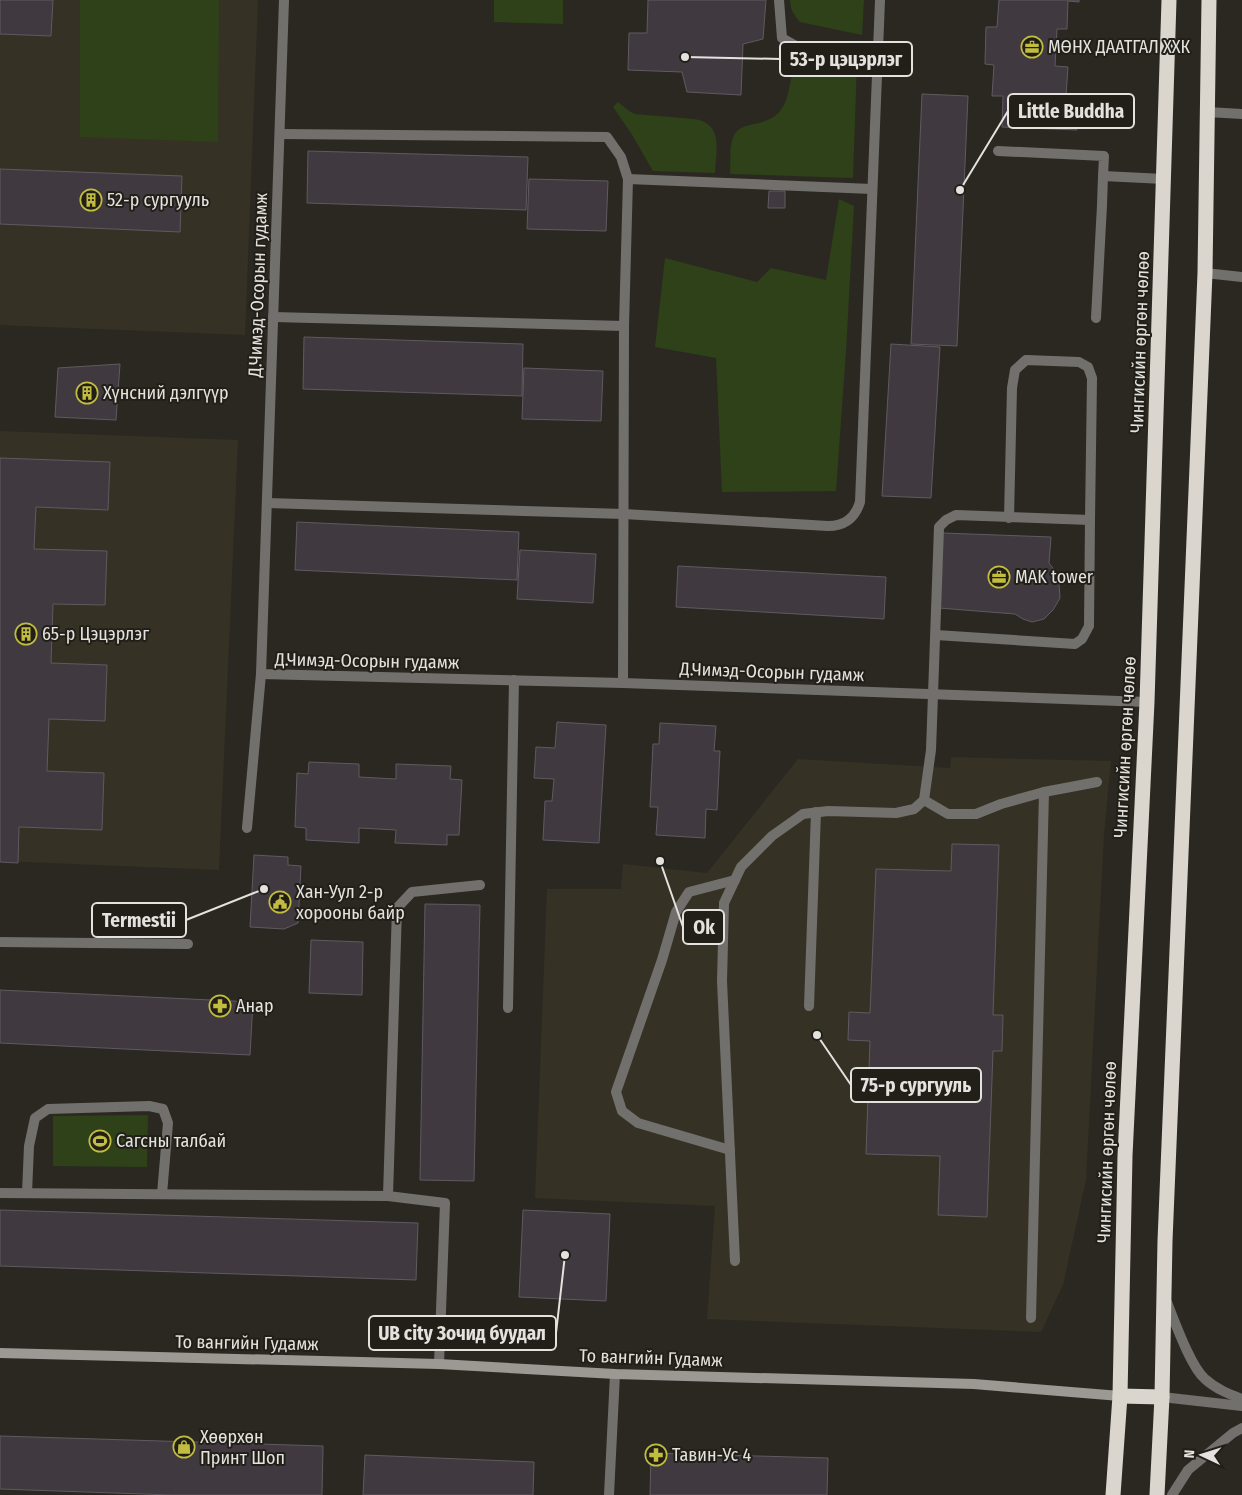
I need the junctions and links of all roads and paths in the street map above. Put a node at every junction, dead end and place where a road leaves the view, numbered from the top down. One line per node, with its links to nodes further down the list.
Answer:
1 (284, 0): 9 (street, Д.Чимэд-Осорын гудамж)
2 (778, 0): 6 (street)
3 (880, 0): 6 (street)
4 (1169, 0): 13 (highway, Чингисийн өргөн чөлөө)
5 (1209, 0): 7 (highway)
6 (878, 46): 14 (street)
7 (1208, 112): 8 (street); 15 (highway)
8 (1242, 114)
9 (280, 134): 12 (street); 17 (street, Д.Чимэд-Осорын гудамж)
10 (998, 151): 11 (street)
11 (1103, 176): 13 (street); 18 (street)
12 (628, 179): 14 (street); 19 (street)
13 (1164, 179): 29 (highway, Чингисийн өргөн чөлөө)
14 (872, 189): 21 (street)
15 (1205, 273): 16 (street); 47 (highway)
16 (1242, 278)
17 (273, 317): 19 (street); 20 (street, Д.Чимэд-Осорын гудамж)
18 (1096, 318)
19 (624, 326): 21 (street)
20 (267, 503): 21 (street); 25 (street, Д.Чимэд-Осорын гудамж)
21 (624, 514): 27 (street)
22 (1009, 518): 23 (street); 23 (street); 24 (street)
23 (1090, 520): 24 (street)
24 (936, 635): 28 (street)
25 (261, 674): 26 (street, Д.Чимэд-Осорын гудамж); 34 (street)
26 (514, 680): 27 (street, Д.Чимэд-Осорын гудамж); 40 (street)
27 (623, 683): 28 (street, Д.Чимэд-Осорын гудамж)
28 (934, 695): 29 (street, Д.Чимэд-Осорын гудамж); 32 (street)
29 (1146, 702): 52 (highway, Чингисийн өргөн чөлөө)
30 (1097, 782): 31 (street)
31 (1044, 792): 32 (street); 48 (street)
32 (924, 800): 33 (street)
33 (816, 812): 35 (street); 39 (street)
34 (247, 828)
35 (735, 880): 41 (street); 41 (street)
36 (480, 885): 45 (street)
37 (0, 942): 38 (street)
38 (188, 944)
39 (809, 1006)
40 (508, 1008)
41 (730, 1150): 46 (street)
42 (0, 1193): 43 (street)
43 (27, 1193): 44 (street); 44 (street)
44 (162, 1194): 45 (street)
45 (388, 1196): 50 (street)
46 (735, 1261)
47 (1164, 1295): 53 (highway); 54 (street)
48 (1031, 1318)
49 (0, 1353): 50 (street, То вангийн Гудамж)
50 (439, 1364): 51 (street, То вангийн Гудамж)
51 (615, 1374): 52 (street, То вангийн Гудамж); 57 (street)
52 (1120, 1396): 53 (highway); 58 (highway, Чингисийн өргөн чөлөө)
53 (1162, 1397): 55 (street); 59 (highway)
54 (1242, 1399)
55 (1242, 1406)
56 (1242, 1428): 60 (street)
57 (609, 1495)
58 (1113, 1495)
59 (1157, 1495)
60 (1172, 1495)

